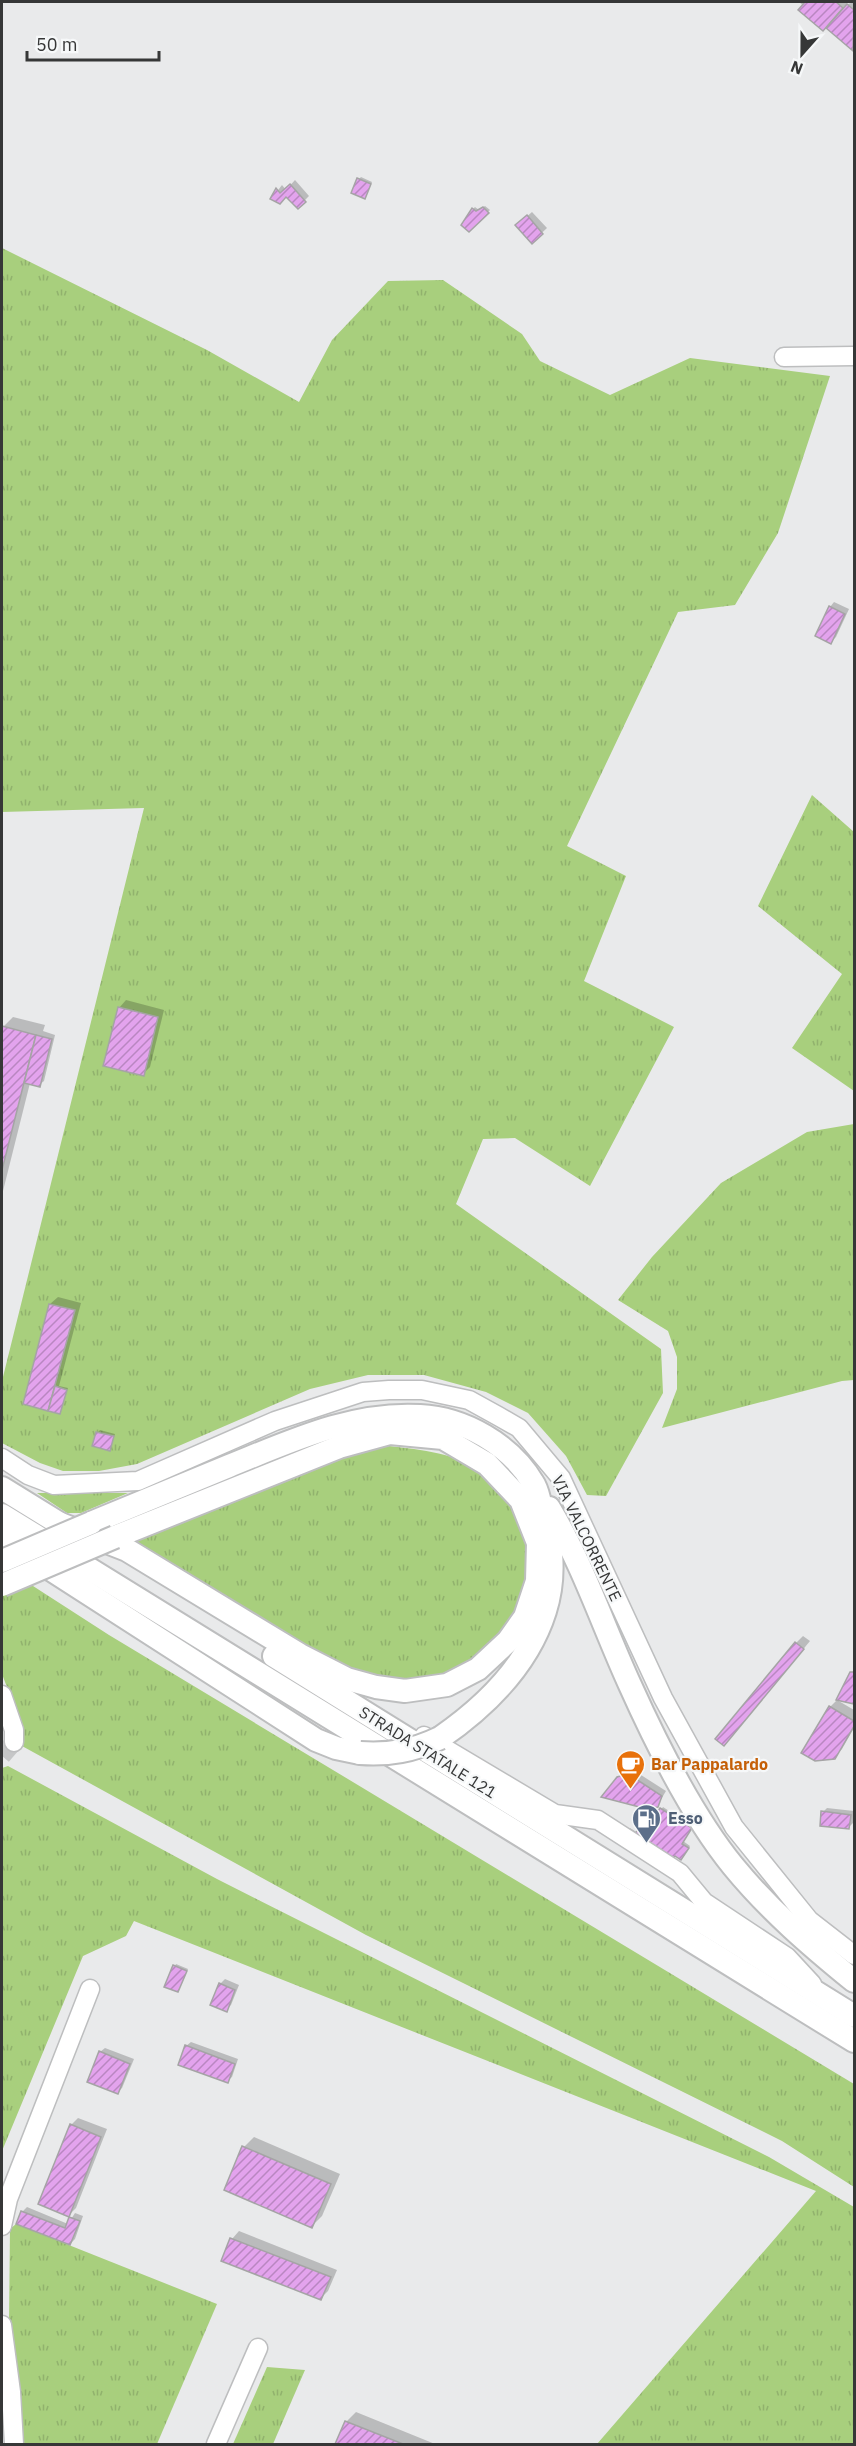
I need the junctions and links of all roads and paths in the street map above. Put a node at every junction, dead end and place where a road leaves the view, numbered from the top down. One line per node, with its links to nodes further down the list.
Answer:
1 (855, 356): 2 (street)
2 (784, 357)
3 (2, 1458): 14 (street, VIA VALCORRENTE)
4 (534, 1484): 8 (main road, bridge); 9 (main road, bridge); 15 (main road)
5 (2, 1488): 7 (main road, STRADA STATALE 121)
6 (2, 1515): 19 (main road, STRADA STATALE 121)
7 (58, 1522): 10 (main road, bridge); 12 (main road, STRADA STATALE 121)
8 (2, 1538)
9 (2, 1561)
10 (2, 1585)
11 (2, 1695): 13 (street)
12 (395, 1731): 17 (main road, STRADA STATALE 121); 17 (street)
13 (14, 1742)
14 (855, 1955)
15 (855, 1981)
16 (90, 1989): 20 (street)
17 (823, 1997): 18 (main road, STRADA STATALE 121)
18 (855, 2016)
19 (855, 2041)
20 (2, 2226)
21 (2, 2325): 23 (street)
22 (258, 2348): 24 (street)
23 (14, 2445)
24 (216, 2445)

